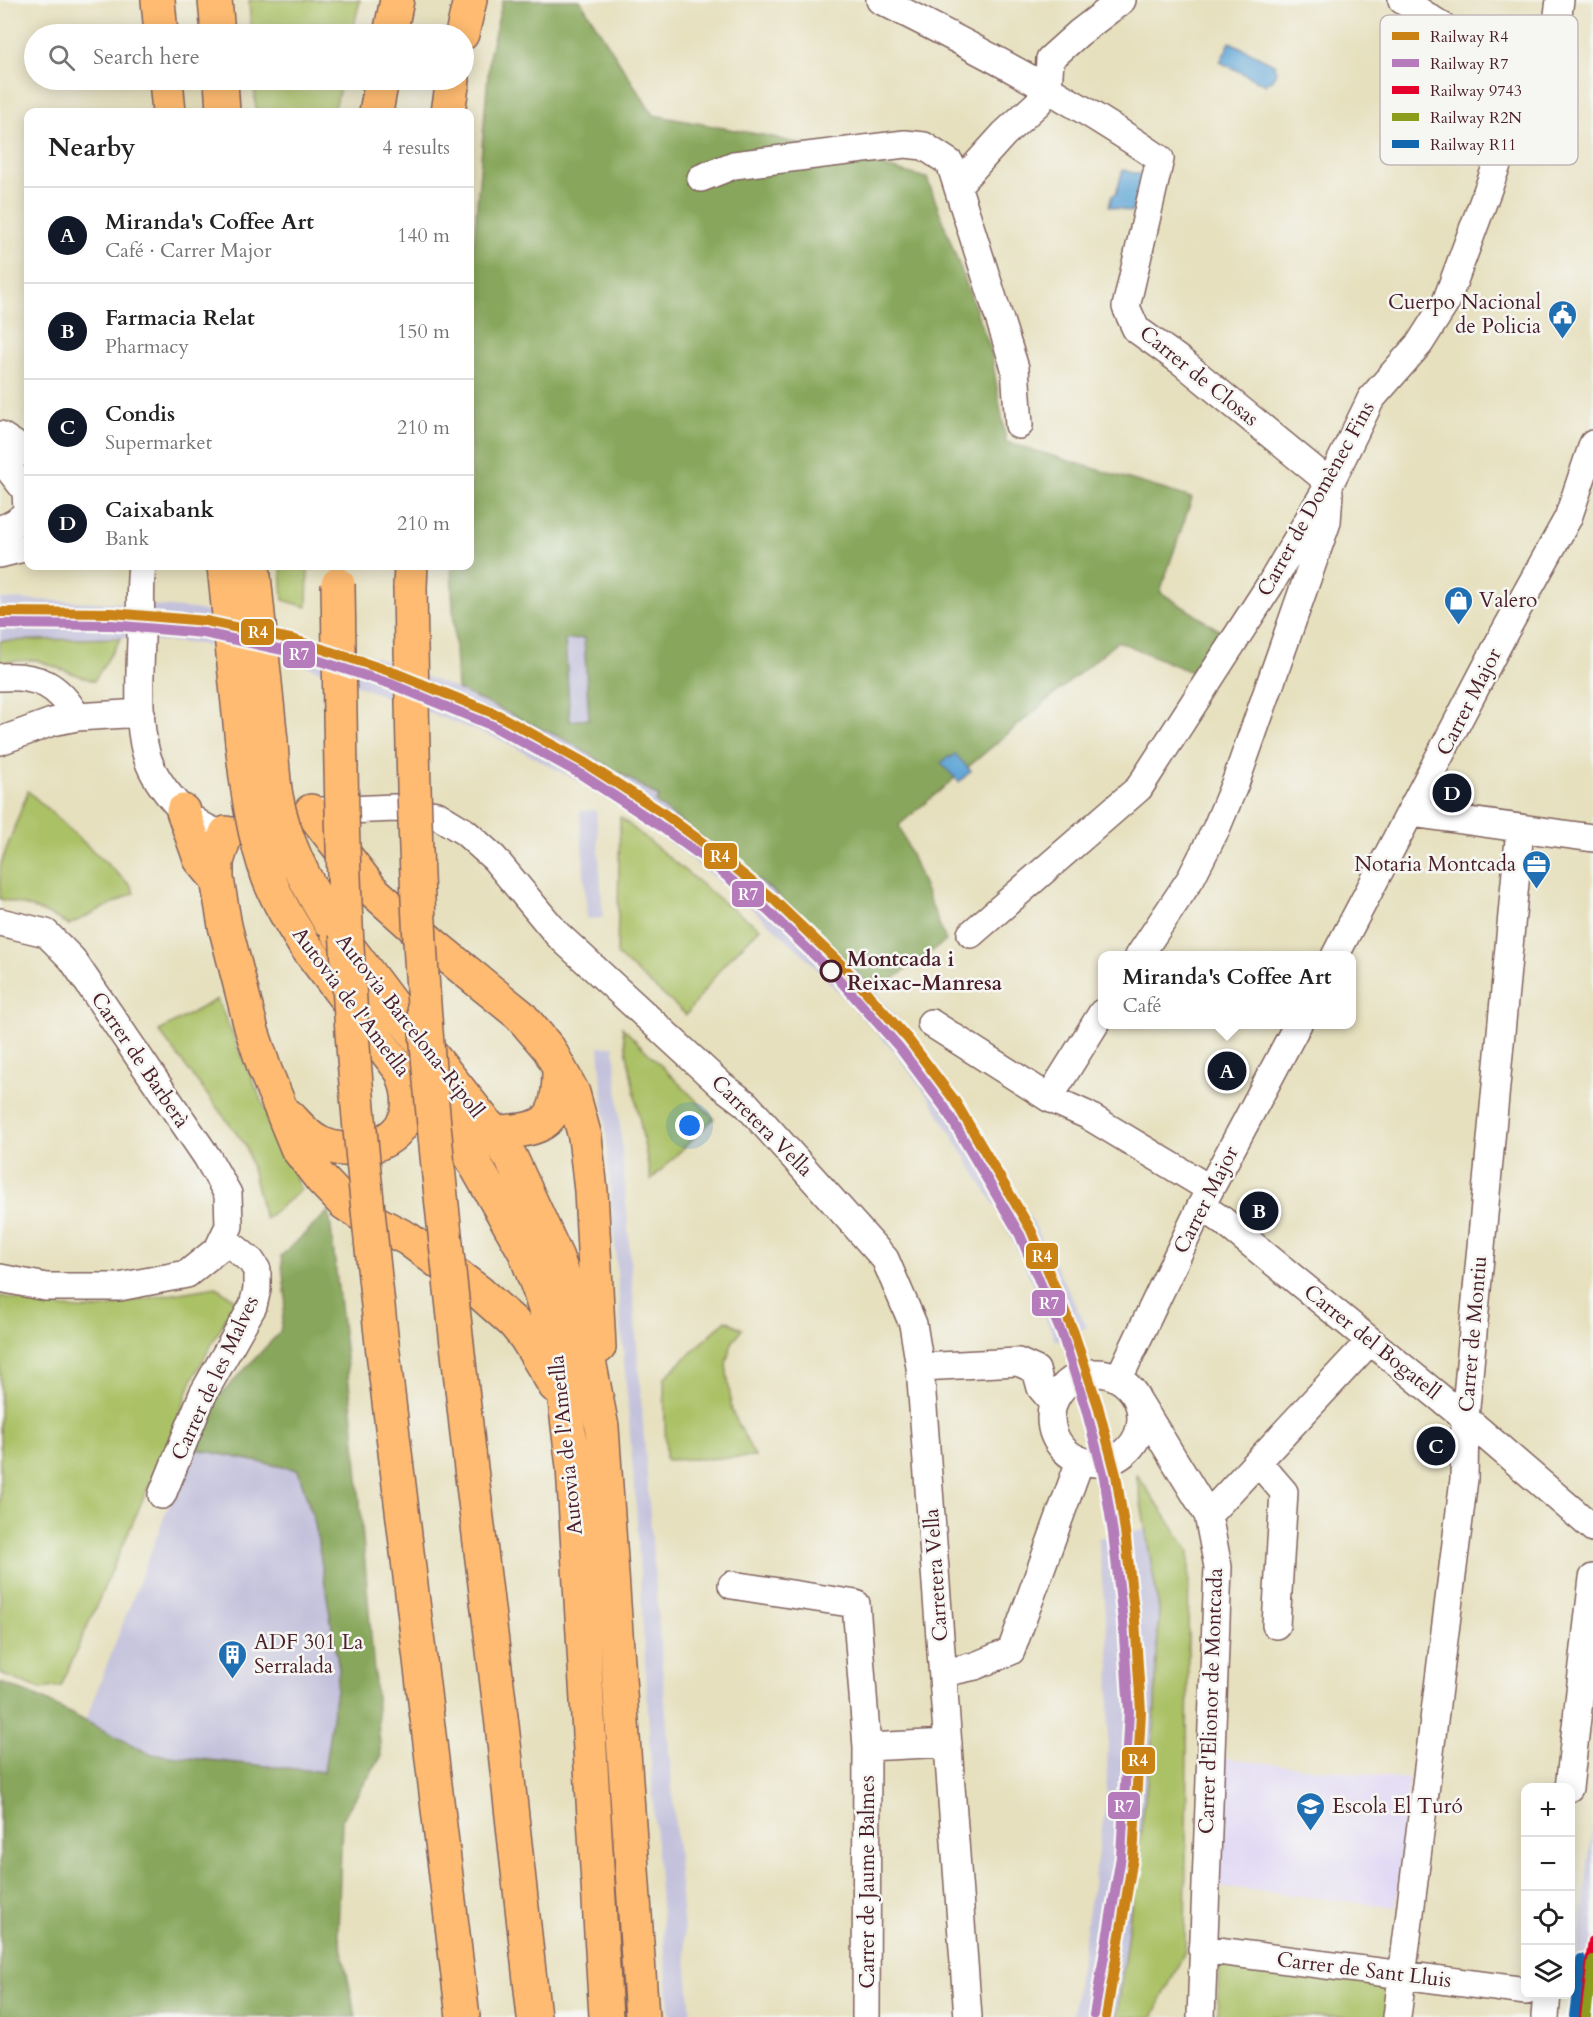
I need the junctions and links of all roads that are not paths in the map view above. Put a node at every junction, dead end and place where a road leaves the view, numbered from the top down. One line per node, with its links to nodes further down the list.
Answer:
1 (158, 0): 12 (highway)
2 (215, 0): 13 (highway)
3 (234, 0): 14 (highway)
4 (397, 0): 15 (highway)
5 (470, 0): 16 (highway)
6 (880, 0): 21 (street)
7 (1122, 0): 21 (street)
8 (1402, 0): 10 (street)
9 (1560, 0): 11 (street, Carrer de Domènec Fins)
10 (1425, 15)
11 (1558, 15)
12 (160, 24)
13 (217, 24)
14 (233, 24)
15 (392, 24)
16 (464, 24)
17 (167, 90): 22 (highway)
18 (222, 90): 23 (highway)
19 (233, 90): 24 (highway)
20 (380, 90): 25 (highway)
21 (1048, 90): 28 (street); 32 (street, Carrer de Closas)
22 (170, 108)
23 (223, 108)
24 (234, 108)
25 (377, 108)
26 (1497, 165): 32 (street, Carrer de Domènec Fins)
27 (701, 178): 28 (street)
28 (958, 185): 29 (street)
29 (1019, 425)
30 (1593, 444): 49 (street, Carrer Major)
31 (14, 449): 33 (street)
32 (1330, 483): 57 (street, Carrer de Domènec Fins); 58 (street)
33 (24, 484)
34 (24, 515): 35 (street)
35 (0, 529)
36 (24, 548): 37 (street)
37 (0, 554)
38 (226, 570): 43 (highway, Autovia de l'Ametlla)
39 (252, 570): 43 (highway, Autovia de l'Ametlla)
40 (139, 575): 45 (street)
41 (339, 575): 96 (highway, bridge)
42 (411, 576): 97 (highway, bridge)
43 (243, 613): 55 (highway, Autovia de l'Ametlla, bridge); 64 (highway, Autovia de l'Ametlla, bridge)
44 (0, 677): 46 (street)
45 (141, 714): 46 (street); 48 (street)
46 (78, 717): 47 (street)
47 (0, 741)
48 (183, 811): 52 (street); 54 (highway)
49 (1411, 813): 51 (street); 59 (street, Carrer Major)
50 (327, 820): 52 (street, Carretera Vella); 63 (highway); 73 (street, Carretera Vella)
51 (1520, 829): 53 (street); 78 (street, Carrer de Montiu)
52 (226, 833): 54 (highway)
53 (1593, 838)
54 (217, 879): 66 (highway)
55 (328, 919): 67 (highway, Autovia Barcelona-Ripoll)
56 (0, 922): 69 (street, Carrer de Barberà)
57 (971, 934)
58 (1142, 951)
59 (1338, 951)
60 (1098, 1019): 65 (street)
61 (931, 1023): 65 (street, Carrer del Bogatell)
62 (1295, 1029): 68 (street, Carrer Major)
63 (559, 1069): 67 (highway); 79 (highway)
64 (402, 1072): 66 (highway); 77 (highway, Autovia de l'Ametlla)
65 (1049, 1098): 68 (street, Carrer del Bogatell)
66 (282, 1108): 77 (highway)
67 (493, 1132): 70 (highway, Autovia Barcelona-Ripoll)
68 (1206, 1198): 72 (street, Carrer del Bogatell); 74 (street, Carrer Major)
69 (223, 1238): 71 (street); 82 (street, Carrer de les Malves)
70 (557, 1258): 79 (highway, Autovia de l'Ametlla)
71 (0, 1278)
72 (1370, 1341): 78 (street, Carrer del Bogatell); 81 (street)
73 (920, 1367): 75 (street); 88 (street, Carretera Vella)
74 (1119, 1378): 75 (street); 76 (street)
75 (1053, 1402): 80 (street)
76 (1140, 1404): 80 (street); 83 (street, Carrer d'Elionor de Montcada)
77 (566, 1406): 98 (highway, Autovia de l'Ametlla)
78 (1465, 1418): 84 (street, Carrer del Bogatell); 93 (street, Carrer de Montiu)
79 (602, 1427): 99 (highway, Autovia de l'Ametlla)
80 (1080, 1461): 88 (street)
81 (1258, 1462): 83 (street); 87 (street)
82 (162, 1495)
83 (1208, 1515): 92 (street, Carrer d'Elionor de Montcada)
84 (1593, 1528)
85 (1593, 1578): 91 (street)
86 (732, 1586): 90 (street, Carrer de Jaume Balmes)
87 (1276, 1625)
88 (944, 1673): 89 (street, Carretera Vella)
89 (948, 1743): 90 (street); 101 (street, Carretera Vella)
90 (867, 1747): 100 (street, Carrer de Jaume Balmes)
91 (1570, 1783)
92 (1202, 1949): 93 (street, Carrer de Sant Lluis); 102 (street, Carrer d'Elionor de Montcada)
93 (1402, 1975): 94 (street, Carrer de Sant Lluis); 103 (street, Carrer de Montiu)
94 (1521, 1990)
95 (1547, 1999): 104 (street)
96 (463, 2017)
97 (534, 2017)
98 (606, 2017)
99 (642, 2017)
100 (866, 2017)
101 (968, 2017)
102 (1201, 2017)
103 (1397, 2017)
104 (1545, 2017)

